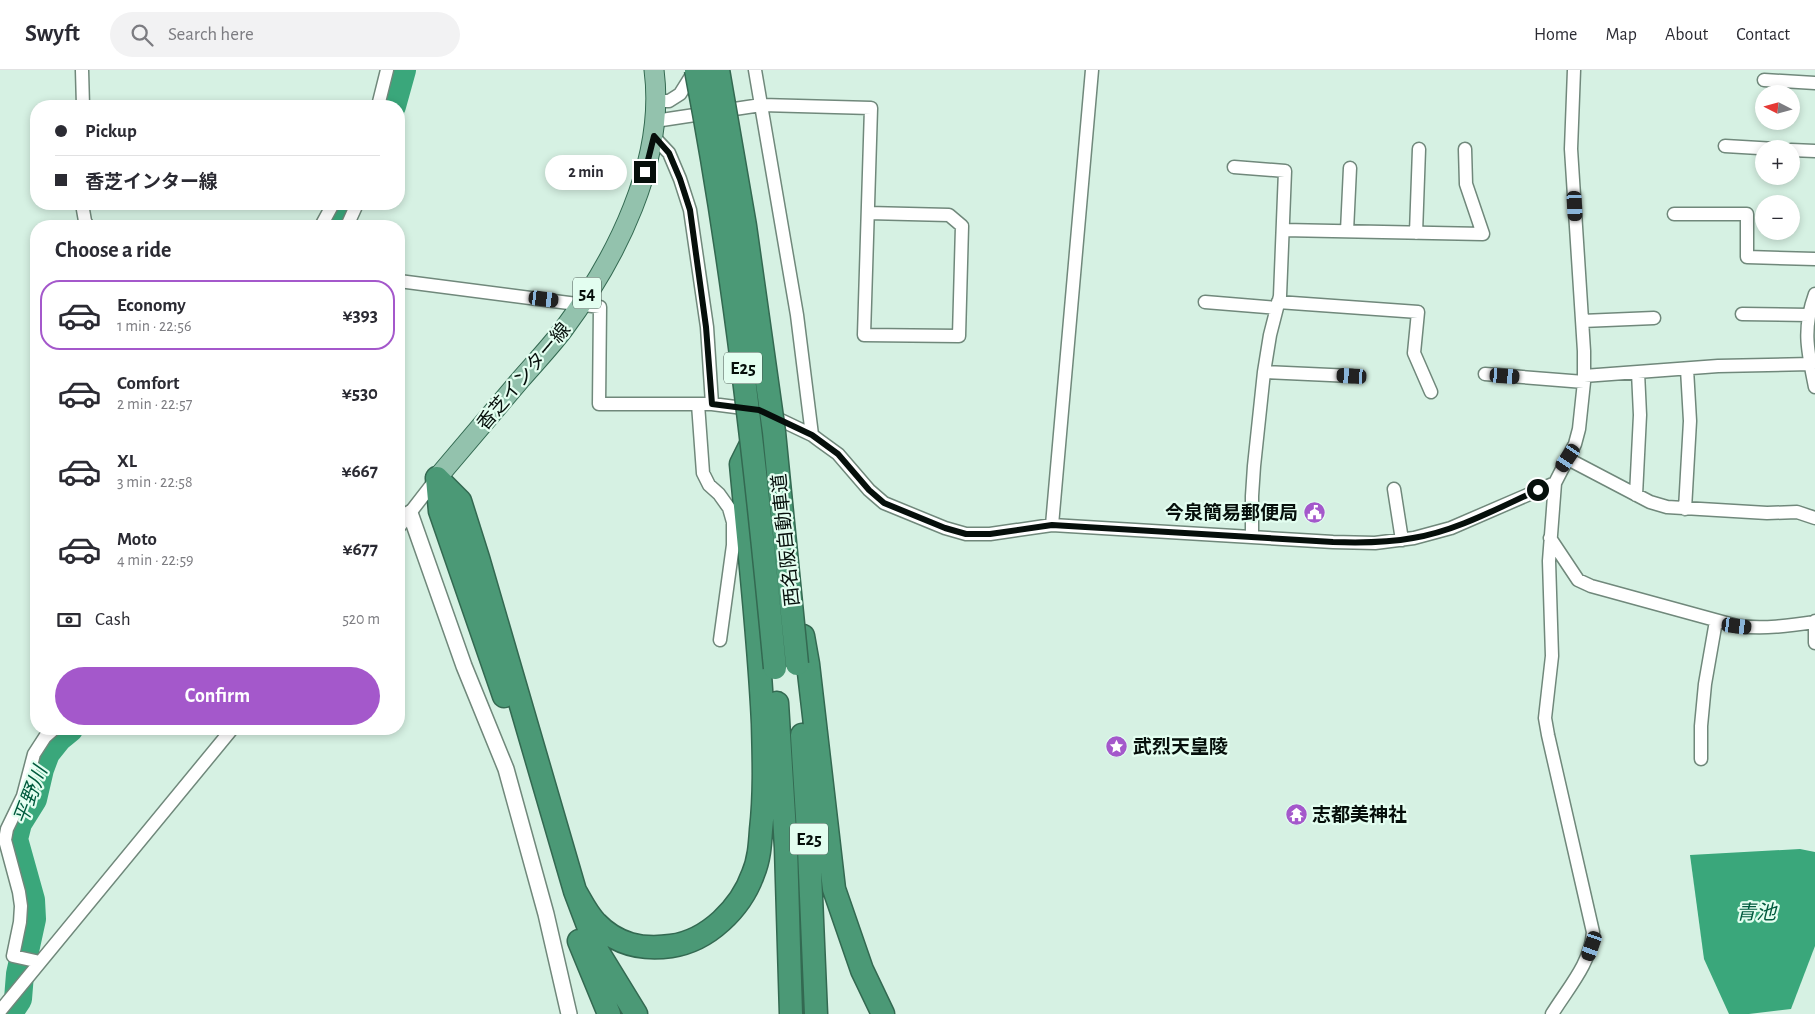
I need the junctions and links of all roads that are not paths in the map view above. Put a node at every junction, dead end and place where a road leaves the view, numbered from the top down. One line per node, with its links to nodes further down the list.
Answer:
1 (82, 70): 11 (street)
2 (387, 70): 12 (street)
3 (650, 70): 13 (main road, 香芝インター線 / 54)
4 (695, 70): 13 (street); 69 (highway, 西名阪自動車道 / E25, bridge)
5 (718, 70): 68 (highway, 西名阪自動車道 / E25, bridge)
6 (755, 70): 14 (street)
7 (1092, 70): 60 (street)
8 (1574, 70): 38 (street)
9 (1764, 80): 10 (street)
10 (1815, 83)
11 (83, 100)
12 (380, 100)
13 (657, 101): 15 (main road, 香芝インター線 / 54)
14 (761, 105): 15 (street); 24 (street); 50 (street)
15 (654, 129): 33 (main road, 香芝インター線 / 54); 49 (street)
16 (1725, 146): 17 (street)
17 (1755, 148)
18 (1418, 149): 28 (street)
19 (1465, 149): 28 (street)
20 (1800, 150): 21 (street)
21 (1815, 151)
22 (1234, 167): 26 (street)
23 (1350, 168): 27 (street)
24 (868, 213): 24 (street)
25 (1674, 214): 29 (street)
26 (1282, 230): 27 (street); 34 (street)
27 (1347, 231): 28 (street)
28 (1416, 233)
29 (1815, 259)
30 (405, 282): 33 (street)
31 (1815, 294): 35 (street)
32 (1205, 302): 34 (street)
33 (581, 304): 48 (street); 52 (main road, 香芝インター線 / 54)
34 (1278, 305): 41 (street); 47 (street)
35 (1811, 310): 36 (street); 39 (street)
36 (1742, 314)
37 (1654, 318): 38 (street)
38 (1582, 322): 45 (street)
39 (1810, 364): 40 (street); 46 (street)
40 (1687, 368): 42 (street); 56 (street)
41 (1264, 372): 44 (street); 61 (street)
42 (1638, 372): 45 (street); 55 (street)
43 (1485, 374): 45 (street)
44 (1352, 376)
45 (1584, 379): 51 (street)
46 (1814, 381)
47 (1431, 392)
48 (698, 404): 49 (street); 66 (street)
49 (712, 404): 50 (street)
50 (812, 435): 60 (street)
51 (1568, 458): 53 (street); 55 (street)
52 (437, 478): 57 (street); 73 (highway); 74 (highway)
53 (1555, 483): 62 (street); 63 (street)
54 (1394, 489): 63 (street)
55 (1636, 495): 56 (street)
56 (1685, 509): 58 (street)
57 (410, 513): 59 (street); 77 (street)
58 (1815, 518)
59 (405, 519)
60 (1052, 525): 61 (street)
61 (1252, 537): 63 (street)
62 (1550, 538): 64 (street); 84 (street)
63 (1402, 540)
64 (1716, 621): 65 (street); 72 (street)
65 (1815, 622): 67 (street)
66 (720, 640)
67 (1815, 643)
68 (803, 664): 82 (highway, 西名阪自動車道 / E25); 83 (highway)
69 (767, 668): 73 (highway); 81 (highway, 西名阪自動車道 / E25)
70 (47, 735): 75 (street)
71 (227, 735): 75 (street)
72 (1701, 759)
73 (575, 891): 80 (highway)
74 (571, 924): 78 (highway); 79 (highway)
75 (40, 962): 76 (street)
76 (0, 1010)
77 (569, 1014)
78 (609, 1014)
79 (621, 1014)
80 (636, 1014)
81 (791, 1014)
82 (816, 1014)
83 (883, 1014)
84 (1552, 1014)

